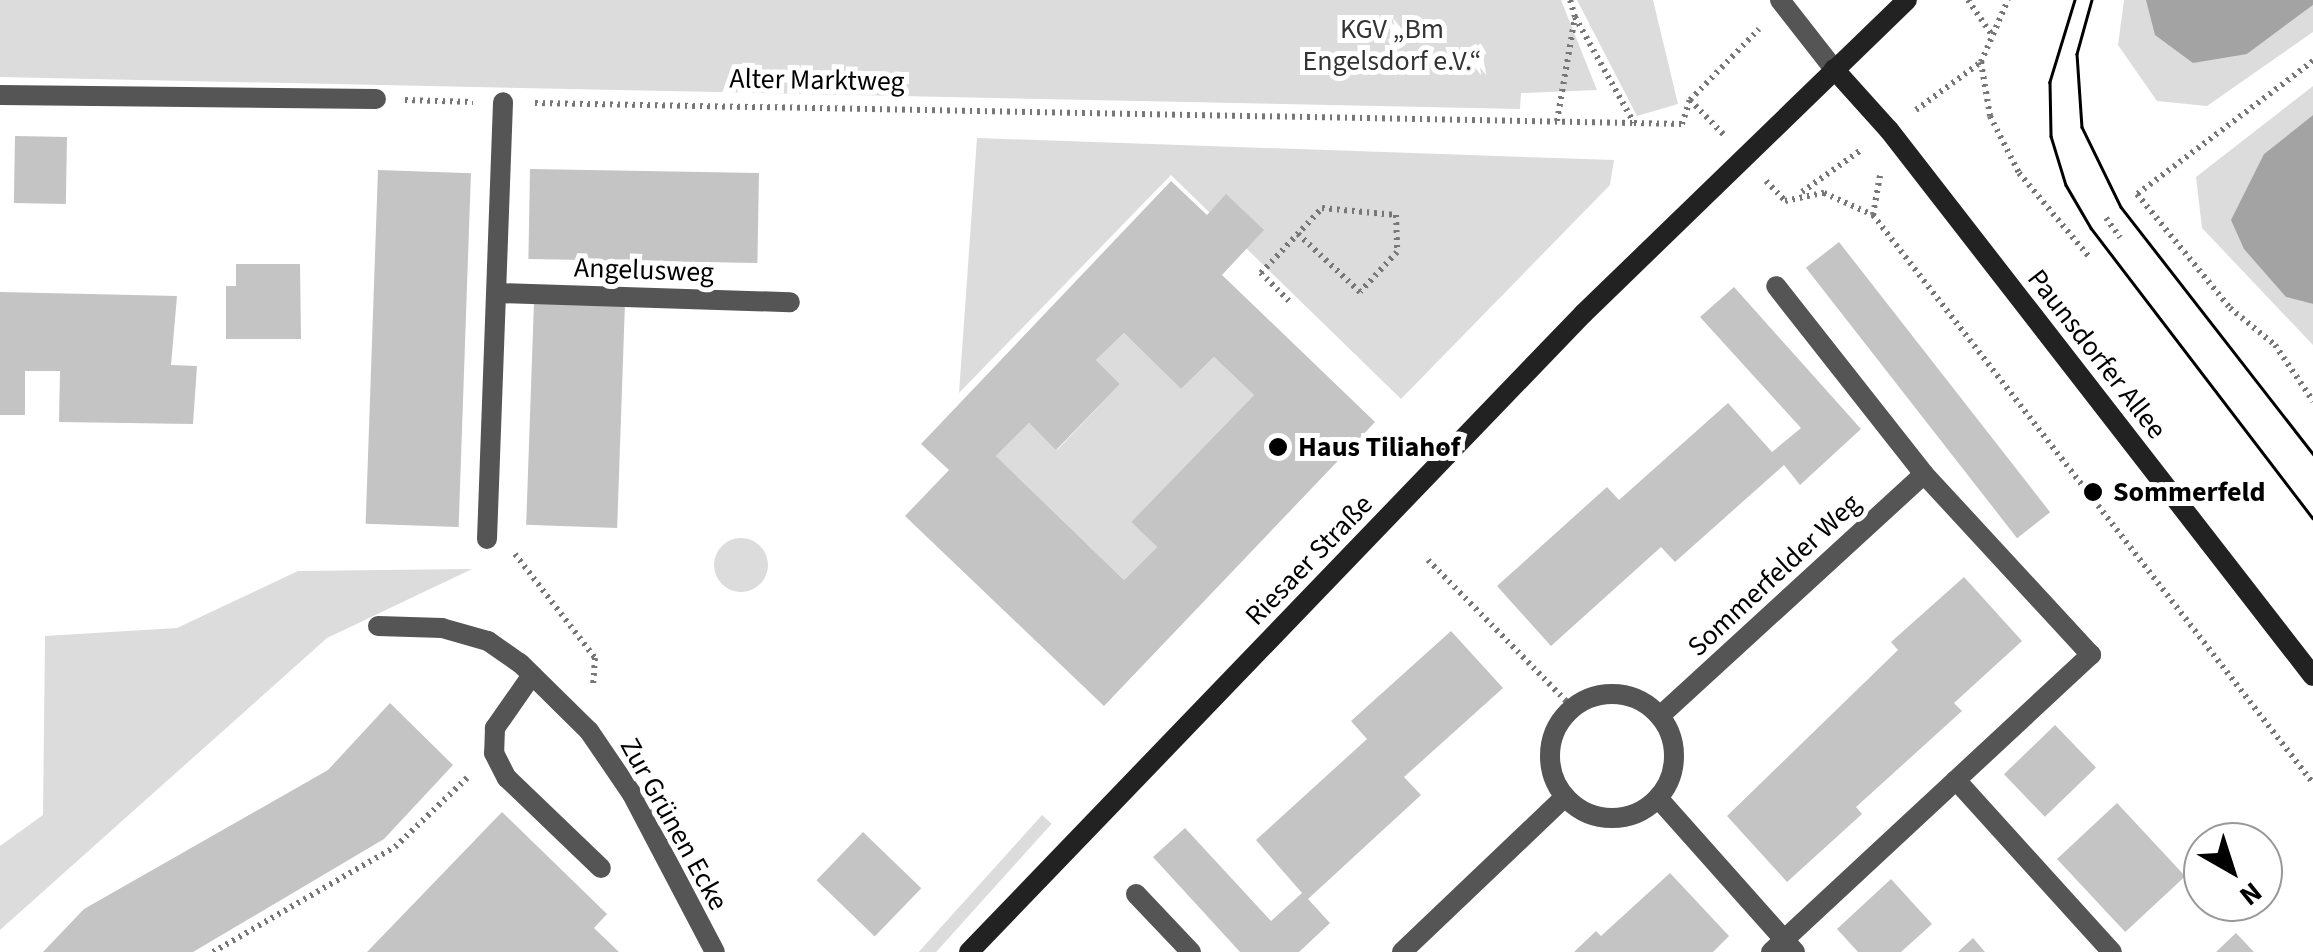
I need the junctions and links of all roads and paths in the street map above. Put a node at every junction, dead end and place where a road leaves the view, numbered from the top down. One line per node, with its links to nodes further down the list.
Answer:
1 (1570, 0): 6 (path)
2 (1907, 0): 10 (main road, Riesaer Straße)
3 (1968, 0): 7 (path)
4 (2008, 0): 7 (path)
5 (1781, 2): 10 (street); 15 (path, Alter Marktweg)
6 (1575, 17): 14 (path); 15 (path)
7 (1992, 36): 8 (path)
8 (1981, 62): 16 (path); 22 (path)
9 (2313, 62): 27 (path)
10 (1834, 69): 16 (main road, Paunsdorfer Allee); 47 (main road, Riesaer Straße)
11 (0, 94): 12 (street)
12 (376, 99): 13 (path, Alter Marktweg)
13 (503, 102): 14 (path, Alter Marktweg); 24 (street)
14 (1556, 122): 15 (path, Alter Marktweg)
15 (1634, 123)
16 (1889, 130): 17 (path); 33 (main road, Paunsdorfer Allee)
17 (1801, 193): 18 (path); 39 (path)
18 (1784, 201)
19 (2106, 218): 21 (path)
20 (1298, 234): 20 (path); 25 (path)
21 (2120, 238)
22 (2091, 259)
23 (1776, 286): 28 (street)
24 (496, 292): 26 (street, Angelusweg); 29 (street)
25 (1290, 300)
26 (790, 302)
27 (2313, 401)
28 (1924, 474): 35 (street, Sommerfelder Weg); 38 (street)
29 (487, 539): 36 (path)
30 (1428, 560): 34 (path)
31 (378, 626): 32 (street, Zur Grünen Ecke)
32 (532, 675): 36 (street, Zur Grünen Ecke); 37 (street)
33 (2313, 676)
34 (1573, 708): 35 (street); 40 (street)
35 (1660, 716): 41 (street)
36 (589, 731): 46 (street, Zur Grünen Ecke)
37 (494, 753): 42 (street); 45 (path)
38 (1956, 780): 44 (street); 50 (street)
39 (2313, 784)
40 (1565, 796): 41 (street); 49 (street)
41 (1658, 798): 44 (street)
42 (601, 868)
43 (1136, 894): 48 (street)
44 (1783, 948)
45 (213, 952)
46 (714, 952)
47 (969, 952)
48 (1191, 952)
49 (1402, 952)
50 (2112, 952)

